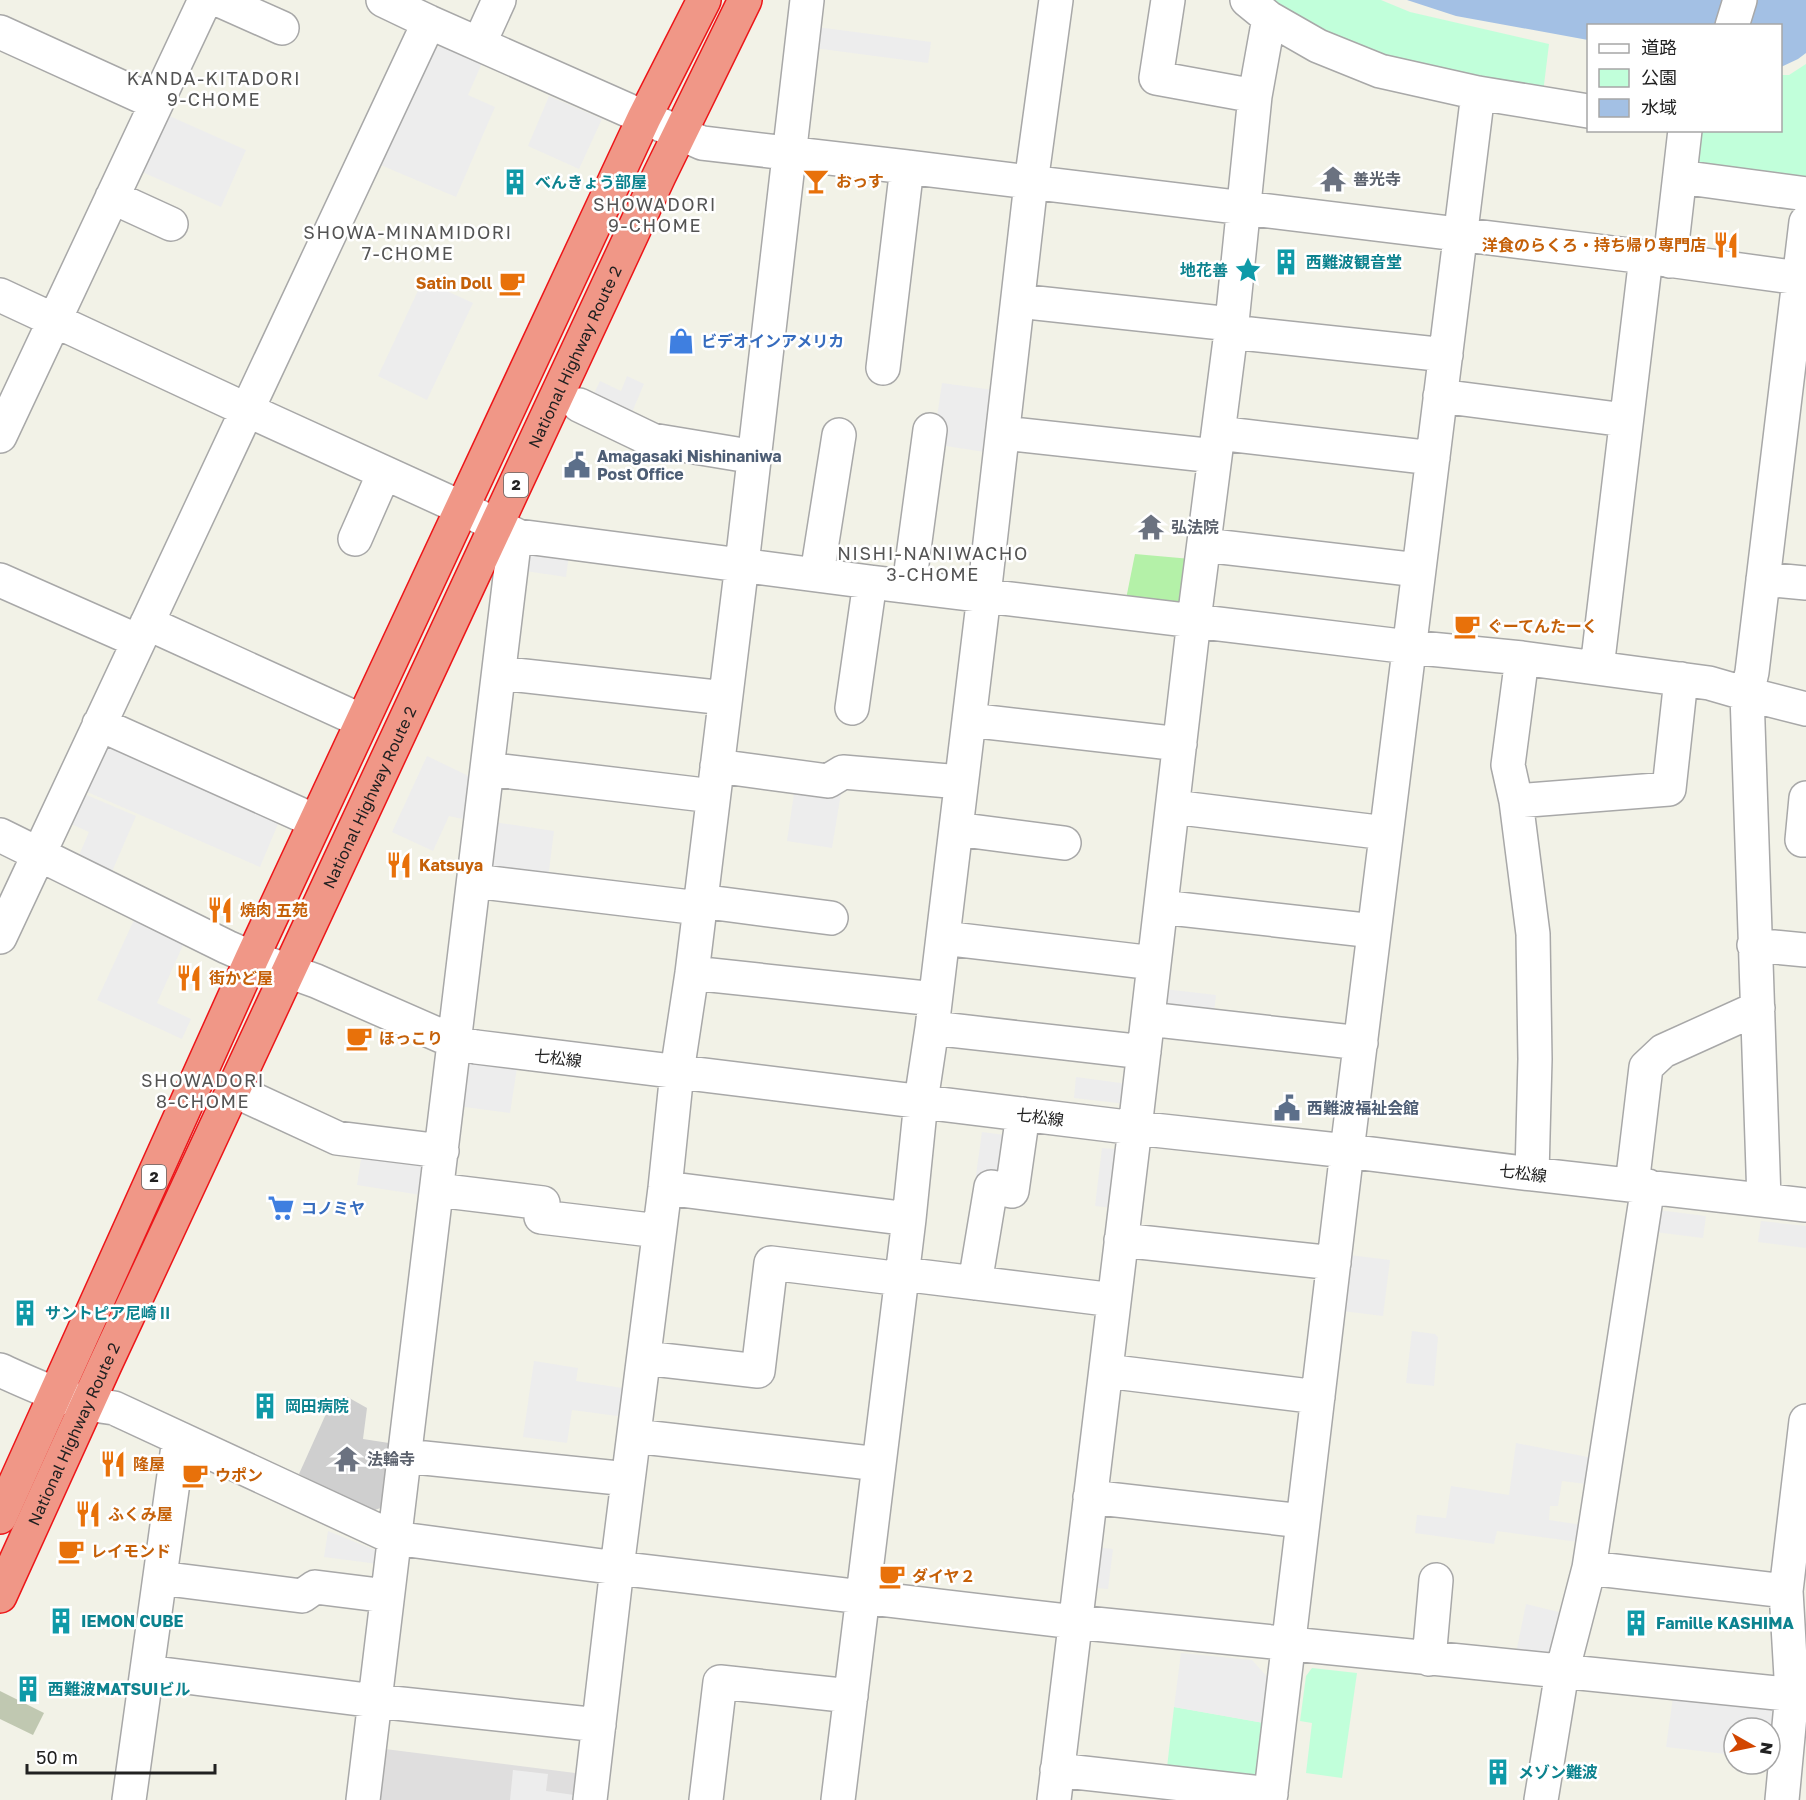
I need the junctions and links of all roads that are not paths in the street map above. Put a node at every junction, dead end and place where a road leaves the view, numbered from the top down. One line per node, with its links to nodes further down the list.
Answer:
1 (205, 0): 19 (street)
2 (219, 0): 14 (street)
3 (383, 0): 12 (street)
4 (499, 0): 16 (street)
5 (704, 0): 21 (highway, National Highway Route 2 / 2)
6 (745, 0): 23 (highway, National Highway Route 2 / 2)
7 (807, 0): 24 (street)
8 (1056, 0): 27 (street)
9 (1168, 0): 18 (street)
10 (1740, 0): 13 (street)
11 (1258, 9): 17 (street); 18 (street)
12 (429, 22): 16 (street); 44 (street)
13 (1733, 24)
14 (282, 28)
15 (0, 32): 19 (street)
16 (478, 44): 21 (street)
17 (1478, 93): 20 (street); 33 (street)
18 (1255, 96): 30 (street)
19 (156, 103): 29 (street)
20 (1587, 111)
21 (644, 118): 23 (street); 55 (highway, National Highway Route 2 / 2)
22 (1685, 132): 26 (street)
23 (680, 133): 24 (street); 56 (highway, National Highway Route 2 / 2)
24 (791, 154): 25 (street); 52 (street)
25 (907, 167): 27 (street); 41 (street)
26 (1680, 177): 28 (street); 34 (street)
27 (1031, 183): 30 (street); 37 (street)
28 (1806, 194)
29 (112, 197): 32 (street); 38 (street)
30 (1244, 208): 33 (street); 39 (street)
31 (1806, 222): 35 (street)
32 (171, 224)
33 (1460, 235): 34 (street); 40 (street)
34 (1658, 259): 35 (street); 45 (street)
35 (1802, 279): 48 (street)
36 (0, 295): 38 (street)
37 (1018, 301): 39 (street); 47 (street)
38 (54, 321): 44 (street); 50 (street)
39 (1231, 328): 40 (street); 51 (street)
40 (1446, 356): 42 (street)
41 (883, 368)
42 (1440, 396): 45 (street); 53 (street)
43 (579, 405): 52 (street)
44 (246, 410): 54 (street); 69 (street)
45 (1625, 420): 72 (street)
46 (930, 430): 66 (street)
47 (1003, 432): 51 (street); 67 (street)
48 (1793, 433): 62 (street)
49 (839, 435): 61 (street)
50 (0, 436)
51 (1216, 445): 53 (street); 58 (street)
52 (755, 457): 59 (street)
53 (1433, 458): 60 (street)
54 (384, 473): 55 (street); 57 (street)
55 (462, 508): 56 (street); 80 (highway, National Highway Route 2 / 2)
56 (505, 530): 59 (street); 73 (street); 107 (highway, National Highway Route 2 / 2)
57 (355, 539)
58 (1204, 545): 60 (street); 68 (street)
59 (742, 564): 61 (street); 76 (street)
60 (1418, 570): 70 (street)
61 (817, 574): 64 (street)
62 (1763, 579): 65 (street); 75 (street)
63 (0, 580): 69 (street)
64 (870, 582): 66 (street); 77 (street)
65 (1806, 583)
66 (909, 586): 67 (street)
67 (984, 596): 68 (street); 79 (street)
68 (1194, 620): 70 (street); 82 (street)
69 (142, 632): 80 (street); 81 (street)
70 (1409, 647): 71 (street); 91 (street)
71 (1522, 658): 72 (street); 87 (street)
72 (1597, 668): 74 (street)
73 (499, 673): 76 (street); 83 (street)
74 (1681, 679): 75 (street); 87 (street)
75 (1747, 694): 78 (street); 103 (street)
76 (725, 698): 84 (street)
77 (852, 708)
78 (1806, 709)
79 (969, 720): 82 (street); 85 (street)
80 (362, 722): 89 (highway, National Highway Route 2 / 2)
81 (99, 724): 89 (street); 95 (street)
82 (1180, 744): 88 (street)
83 (487, 769): 84 (street); 96 (street)
84 (715, 781): 85 (street); 97 (street)
85 (961, 782): 90 (street)
86 (1806, 798): 93 (street)
87 (1516, 801): 122 (street)
88 (1173, 807): 91 (street); 98 (street)
89 (315, 821): 105 (highway, National Highway Route 2 / 2)
90 (956, 829): 94 (street); 102 (street)
91 (1386, 833): 100 (street)
92 (0, 835): 95 (street, 七松線)
93 (1806, 840)
94 (1064, 843)
95 (38, 854): 101 (street); 105 (street, 七松線)
96 (474, 881): 97 (street); 112 (street)
97 (700, 905): 99 (street); 108 (street)
98 (1161, 907): 100 (street); 106 (street)
99 (831, 918)
100 (1374, 931): 113 (street)
101 (0, 937)
102 (943, 938): 106 (street); 110 (street)
103 (1754, 945): 104 (street); 109 (street)
104 (1806, 950)
105 (252, 958): 107 (street, 七松線); 138 (highway, National Highway Route 2 / 2)
106 (1154, 963): 111 (street)
107 (289, 971): 112 (street, 七松線); 116 (highway, National Highway Route 2 / 2)
108 (692, 973): 110 (street); 115 (street)
109 (1758, 1008): 123 (street); 126 (street)
110 (934, 1014): 114 (street); 117 (street)
111 (1148, 1019): 113 (street); 114 (street)
112 (455, 1042): 115 (street, 七松線); 120 (street)
113 (1361, 1043): 121 (street)
114 (1144, 1052): 119 (street)
115 (677, 1072): 117 (street, 七松線); 124 (street)
116 (233, 1090): 120 (street); 140 (highway, National Highway Route 2 / 2)
117 (921, 1101): 118 (street, 七松線); 128 (street)
118 (1023, 1114): 119 (street, 七松線); 133 (street)
119 (1135, 1128): 121 (street, 七松線); 130 (street)
120 (442, 1151): 125 (street)
121 (1347, 1151): 122 (street, 七松線); 131 (street)
122 (1532, 1174): 123 (street, 七松線)
123 (1640, 1186): 126 (street, 七松線); 152 (street)
124 (665, 1188): 128 (street); 129 (street)
125 (437, 1190): 129 (street); 144 (street)
126 (1764, 1200): 127 (street, 七松線)
127 (1806, 1205)
128 (909, 1219): 132 (street)
129 (660, 1232): 135 (street)
130 (1121, 1240): 131 (street); 134 (street)
131 (1335, 1263): 139 (street)
132 (902, 1276): 133 (street); 135 (street); 145 (street)
133 (975, 1283): 134 (street)
134 (1114, 1300): 137 (street)
135 (644, 1358): 142 (street)
136 (0, 1370): 138 (street)
137 (1106, 1371): 139 (street); 147 (street)
138 (56, 1395): 140 (street); 148 (highway, National Highway Route 2 / 2)
139 (1318, 1396): 149 (street)
140 (87, 1405): 143 (street); 156 (highway, National Highway Route 2 / 2)
141 (1806, 1421): 155 (street)
142 (634, 1436): 145 (street); 146 (street)
143 (179, 1439): 150 (street); 153 (street)
144 (405, 1456): 146 (street); 150 (street)
145 (879, 1464): 158 (street)
146 (628, 1479): 151 (street)
147 (1090, 1497): 149 (street); 159 (street)
148 (4, 1500)
149 (1303, 1521): 160 (street)
150 (394, 1538): 151 (street); 157 (street)
151 (617, 1568): 158 (street); 167 (street)
152 (1589, 1568): 155 (street); 163 (street)
153 (160, 1578): 157 (street); 162 (street)
154 (1436, 1580): 161 (street)
155 (1786, 1591): 164 (street)
156 (0, 1596)
157 (387, 1596): 166 (street)
158 (863, 1597): 159 (street); 165 (street)
159 (1075, 1622): 160 (street); 168 (street)
160 (1288, 1644): 161 (street); 169 (street)
161 (1429, 1659): 163 (street)
162 (147, 1672): 166 (street); 170 (street)
163 (1562, 1672): 164 (street); 175 (street)
164 (1799, 1695): 176 (street)
165 (851, 1696): 173 (street); 174 (street)
166 (375, 1701): 167 (street); 171 (street)
167 (599, 1725): 172 (street)
168 (1055, 1785): 169 (street)
169 (1271, 1797)
170 (129, 1800)
171 (363, 1800)
172 (590, 1800)
173 (705, 1800)
174 (838, 1800)
175 (1541, 1800)
176 (1782, 1800)

